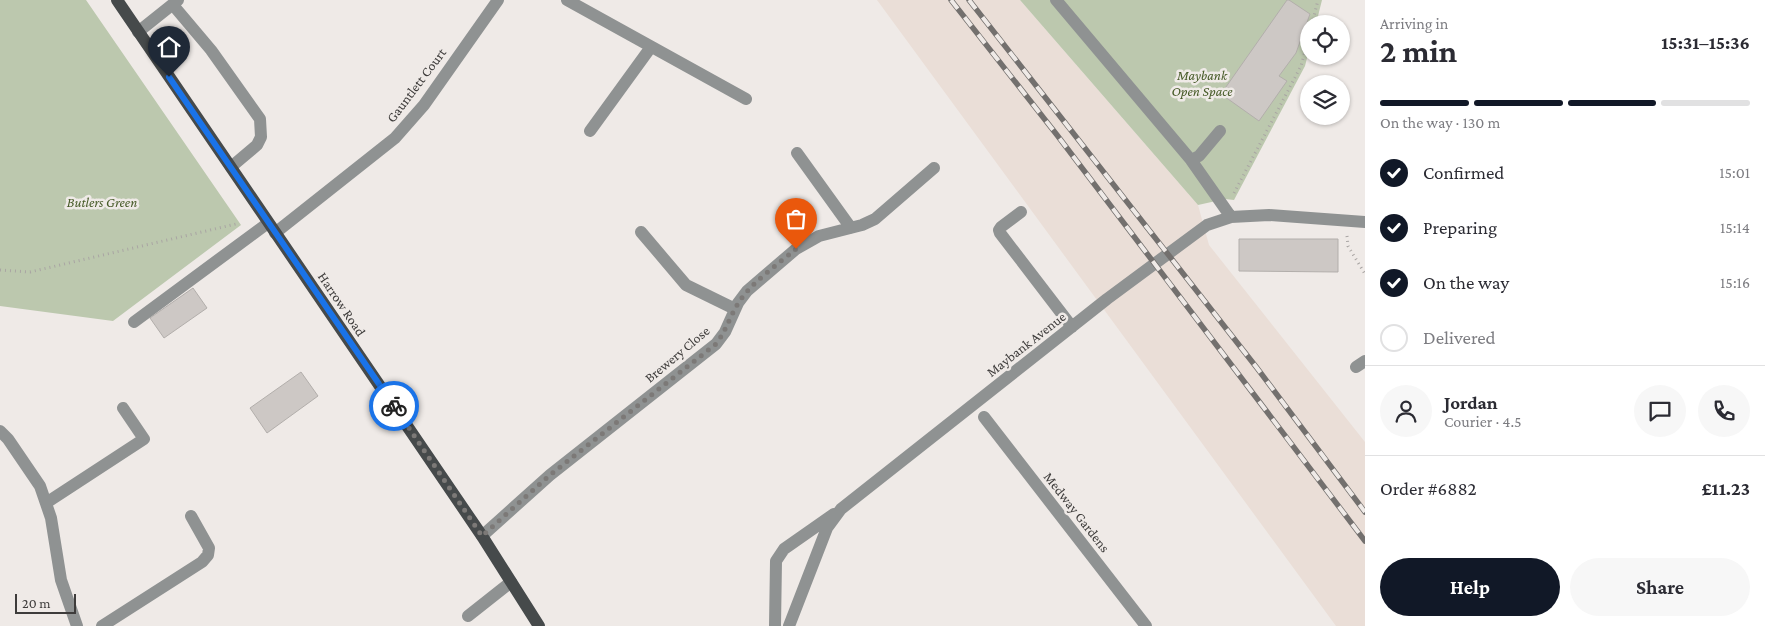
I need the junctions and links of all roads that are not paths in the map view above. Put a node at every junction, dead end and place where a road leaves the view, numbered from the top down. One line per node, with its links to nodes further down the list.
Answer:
1 (116, 0): 6 (main road, Harrow Road)
2 (498, 0): 18 (street, Gauntlett Court)
3 (567, 0): 7 (street)
4 (1056, 0): 12 (street)
5 (176, 2): 6 (street); 13 (street)
6 (138, 32): 13 (main road, Harrow Road)
7 (651, 47): 8 (street); 9 (street)
8 (746, 99)
9 (590, 130)
10 (1220, 131): 12 (street)
11 (797, 153): 19 (street)
12 (1191, 160): 16 (street)
13 (231, 167): 18 (main road, Harrow Road)
14 (934, 168): 19 (street, Brewery Close)
15 (1021, 212): 23 (street)
16 (1231, 217): 17 (street, Maybank Avenue); 23 (street, Maybank Avenue)
17 (1365, 222)
18 (272, 228): 22 (street, Gauntlett Court); 30 (main road, Harrow Road)
19 (851, 228): 21 (street, Brewery Close)
20 (641, 232): 21 (street)
21 (736, 309): 30 (street, Brewery Close)
22 (134, 322)
23 (1072, 327): 28 (street, Maybank Avenue)
24 (123, 408): 27 (street)
25 (984, 416): 38 (street, Medway Gardens)
26 (0, 431): 27 (street)
27 (46, 504): 33 (street)
28 (840, 509): 36 (street); 37 (street, Maybank Avenue)
29 (191, 516): 34 (street)
30 (482, 536): 31 (main road, Harrow Road)
31 (511, 582): 32 (street); 35 (main road, Harrow Road)
32 (468, 616)
33 (77, 626)
34 (102, 626)
35 (539, 626)
36 (775, 626)
37 (789, 626)
38 (1146, 626)

